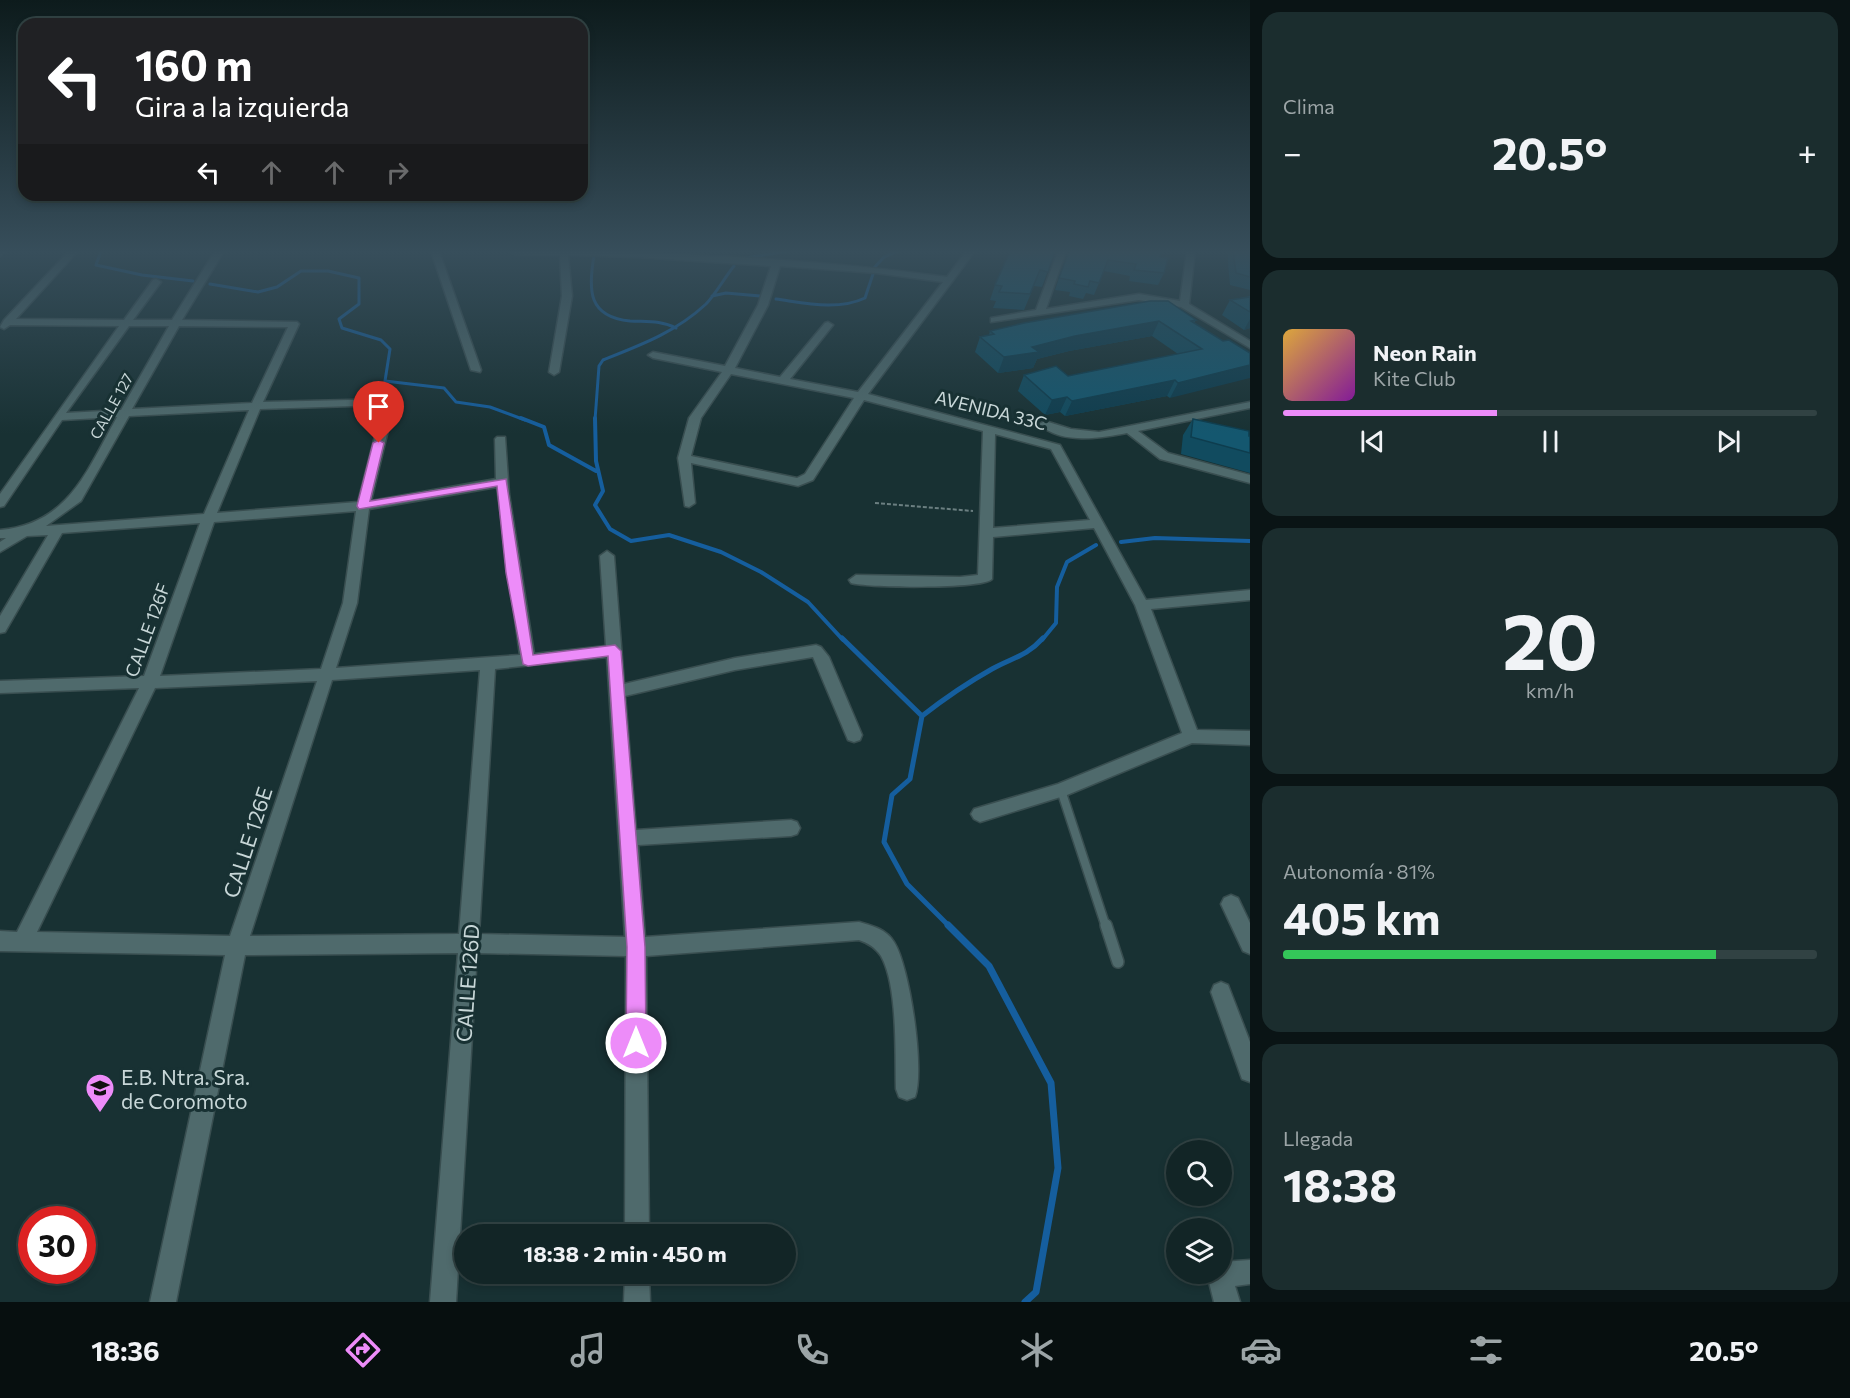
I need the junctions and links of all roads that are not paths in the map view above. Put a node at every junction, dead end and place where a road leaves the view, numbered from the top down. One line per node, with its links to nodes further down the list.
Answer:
1 (17, 312): 15 (street)
2 (133, 312): 12 (street)
3 (183, 312): 13 (street, CALLE 127)
4 (456, 312): 19 (street)
5 (564, 312): 20 (street)
6 (759, 312): 18 (street)
7 (924, 312): 22 (street)
8 (1048, 312): 10 (street)
9 (1195, 312): 16 (street)
10 (1040, 313): 11 (street)
11 (994, 320)
12 (125, 323): 13 (street); 15 (street); 26 (street)
13 (175, 324): 24 (street, CALLE 126F); 25 (street, CALLE 127)
14 (828, 325): 21 (street)
15 (4, 326)
16 (1250, 345)
17 (653, 355): 18 (street, AVENIDA 33C)
18 (729, 369): 21 (street, AVENIDA 33C); 31 (street)
19 (476, 370)
20 (554, 372)
21 (784, 379): 22 (street, AVENIDA 33C)
22 (861, 396): 29 (street, AVENIDA 33C); 31 (street)
23 (1250, 405): 28 (street)
24 (256, 406): 25 (street); 36 (street, CALLE 126E); 37 (street, CALLE 126F)
25 (123, 414): 26 (street); 40 (street, CALLE 127)
26 (58, 417): 34 (street)
27 (1045, 424): 28 (street)
28 (1129, 429): 32 (street)
29 (989, 431): 38 (street, AVENIDA 33C); 41 (street)
30 (501, 439): 33 (street)
31 (684, 458): 35 (street)
32 (1250, 479)
33 (502, 482): 36 (street); 50 (street)
34 (0, 503)
35 (690, 503)
36 (363, 506): 37 (street); 52 (street, CALLE 126E)
37 (209, 517): 39 (street); 53 (street, CALLE 126F)
38 (1097, 524): 41 (street); 47 (street, AVENIDA 33C)
39 (58, 529): 40 (street); 48 (street)
40 (24, 532): 42 (street); 43 (street, CALLE 127)
41 (987, 533): 45 (street)
42 (0, 534)
43 (0, 548)
44 (607, 556): 49 (street)
45 (856, 580)
46 (1250, 595): 47 (street)
47 (1142, 605): 57 (street, AVENIDA 33C)
48 (0, 628)
49 (615, 651): 50 (street); 55 (street)
50 (528, 661): 51 (street)
51 (488, 663): 52 (street); 66 (street, CALLE 126D)
52 (326, 673): 53 (street); 68 (street, CALLE 126E)
53 (150, 682): 54 (street); 65 (street, CALLE 126F)
54 (0, 687)
55 (618, 692): 56 (street); 62 (street)
56 (854, 735)
57 (1191, 736): 58 (street); 59 (street)
58 (1250, 738)
59 (1061, 790): 60 (street); 70 (lane)
60 (980, 814)
61 (791, 828): 62 (street)
62 (628, 838): 69 (street)
63 (1231, 904): 67 (street)
64 (0, 941): 65 (street)
65 (22, 942): 68 (street)
66 (470, 943): 68 (street); 69 (street); 78 (street, CALLE 126D)
67 (1250, 944)
68 (237, 946): 77 (street, CALLE 126E)
69 (636, 947): 73 (street); 74 (street)
70 (1118, 962)
71 (1221, 992): 72 (street)
72 (1250, 1071)
73 (907, 1089)
74 (637, 1224)
75 (1250, 1272): 80 (street)
76 (637, 1284): 79 (street)
77 (163, 1302)
78 (443, 1302)
79 (637, 1302)
80 (1227, 1302)

